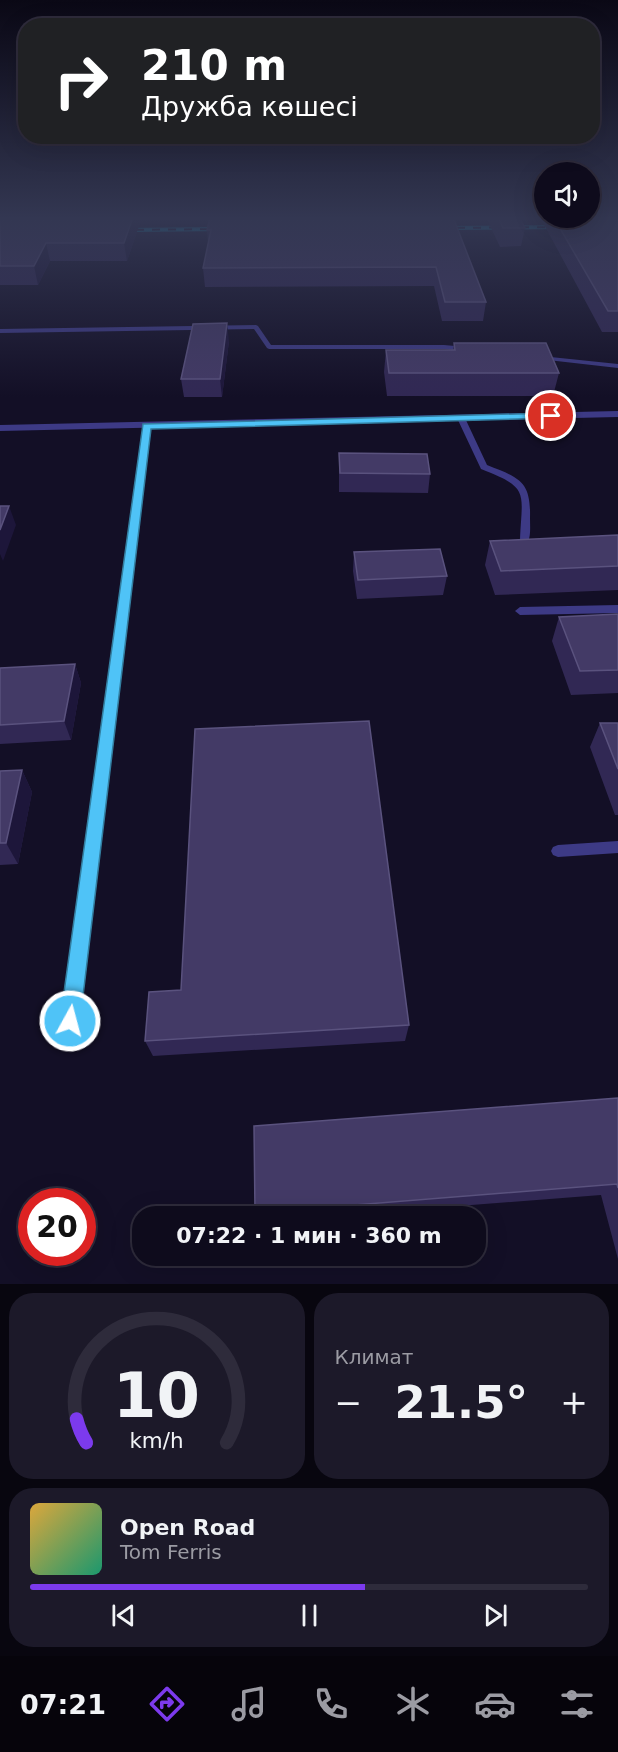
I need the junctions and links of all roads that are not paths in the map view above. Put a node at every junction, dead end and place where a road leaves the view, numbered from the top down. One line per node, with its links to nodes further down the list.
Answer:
1 (0, 331): 2 (lane)
2 (479, 351)
3 (537, 357): 4 (lane)
4 (618, 366)
5 (618, 414): 6 (street)
6 (461, 418): 7 (street); 9 (lane)
7 (147, 426): 8 (street); 14 (lane)
8 (0, 428)
9 (525, 540)
10 (618, 609): 11 (lane)
11 (520, 611)
12 (618, 847): 13 (lane)
13 (558, 851)
14 (70, 1021)

